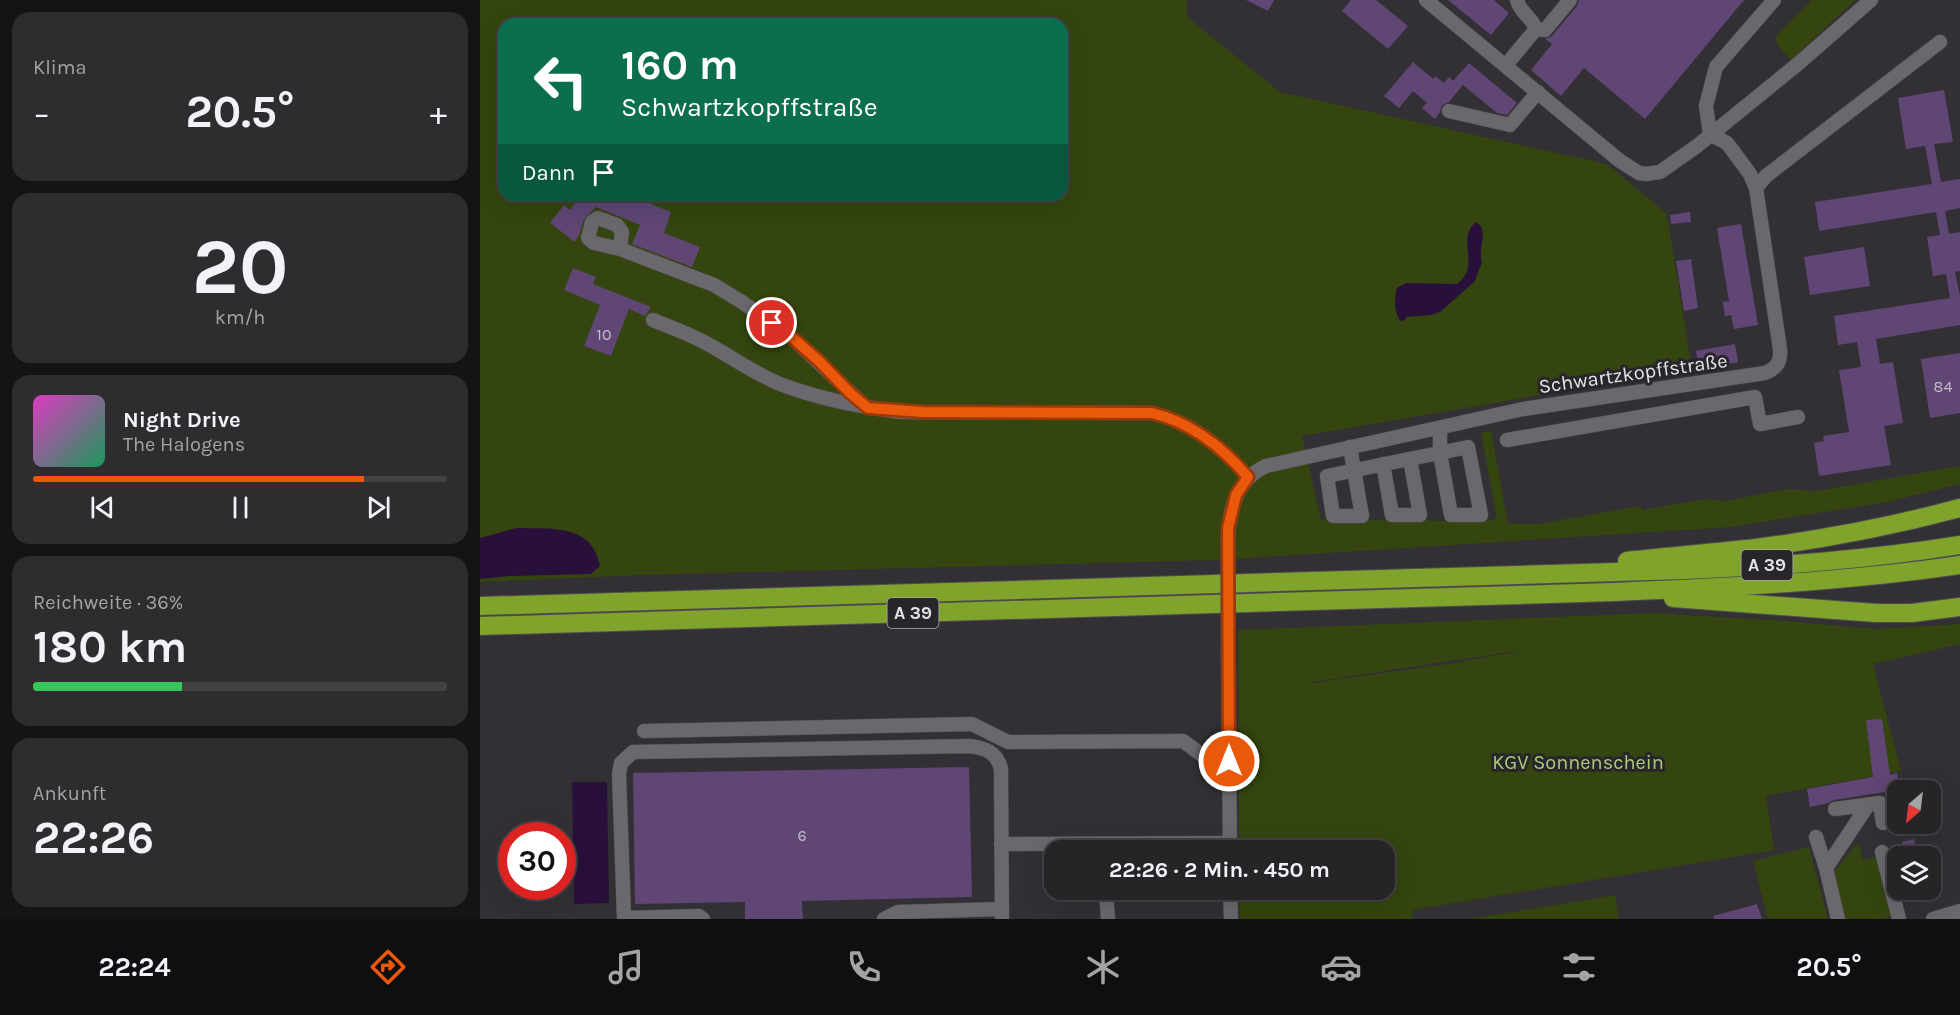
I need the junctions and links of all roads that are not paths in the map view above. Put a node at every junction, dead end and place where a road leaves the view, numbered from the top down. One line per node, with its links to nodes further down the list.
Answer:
1 (1426, 0): 8 (street)
2 (1517, 0): 6 (street)
3 (1570, 0): 6 (street)
4 (1773, 0): 11 (street)
5 (1871, 0): 11 (street)
6 (1536, 29): 8 (street)
7 (1940, 42): 12 (street)
8 (1506, 65): 9 (street)
9 (1538, 92): 10 (street); 11 (street)
10 (1449, 111)
11 (1710, 134): 12 (street, Schwartzkopffstraße)
12 (1756, 188): 15 (street, Schwartzkopffstraße)
13 (620, 249): 16 (street)
14 (653, 320): 16 (street)
15 (1564, 403): 18 (street, Schwartzkopffstraße); 19 (street)
16 (868, 408): 25 (street)
17 (1798, 417): 19 (street)
18 (1440, 428): 21 (street, Schwartzkopffstraße); 22 (street)
19 (1569, 429): 20 (street)
20 (1507, 441)
21 (1350, 447): 24 (street); 25 (street, Schwartzkopffstraße)
22 (1440, 453): 22 (street); 23 (street)
23 (1410, 459): 24 (street); 24 (street)
24 (1383, 464)
25 (1248, 477): 35 (street, bridge)
26 (1960, 508): 29 (highway)
27 (1960, 545): 29 (highway, A 39)
28 (1960, 565): 30 (highway, A 39)
29 (1573, 573): 31 (highway, A 39)
30 (1614, 592): 32 (highway); 33 (highway, A 39)
31 (480, 606)
32 (1960, 607)
33 (480, 626)
34 (644, 731): 35 (street)
35 (1229, 775): 40 (street)
36 (1868, 805): 37 (street); 38 (street); 44 (street)
37 (1834, 809)
38 (1883, 823)
39 (1816, 837): 44 (street)
40 (1230, 840)
41 (1000, 844): 42 (street); 48 (street); 49 (street)
42 (1044, 845)
43 (1882, 852): 54 (street)
44 (1826, 868): 53 (street)
45 (1107, 900): 51 (street)
46 (1230, 900): 52 (street)
47 (1960, 912): 55 (street)
48 (1002, 914): 50 (street)
49 (703, 919)
50 (884, 919)
51 (1108, 919)
52 (1231, 919)
53 (1838, 919)
54 (1899, 919)
55 (1933, 919)

